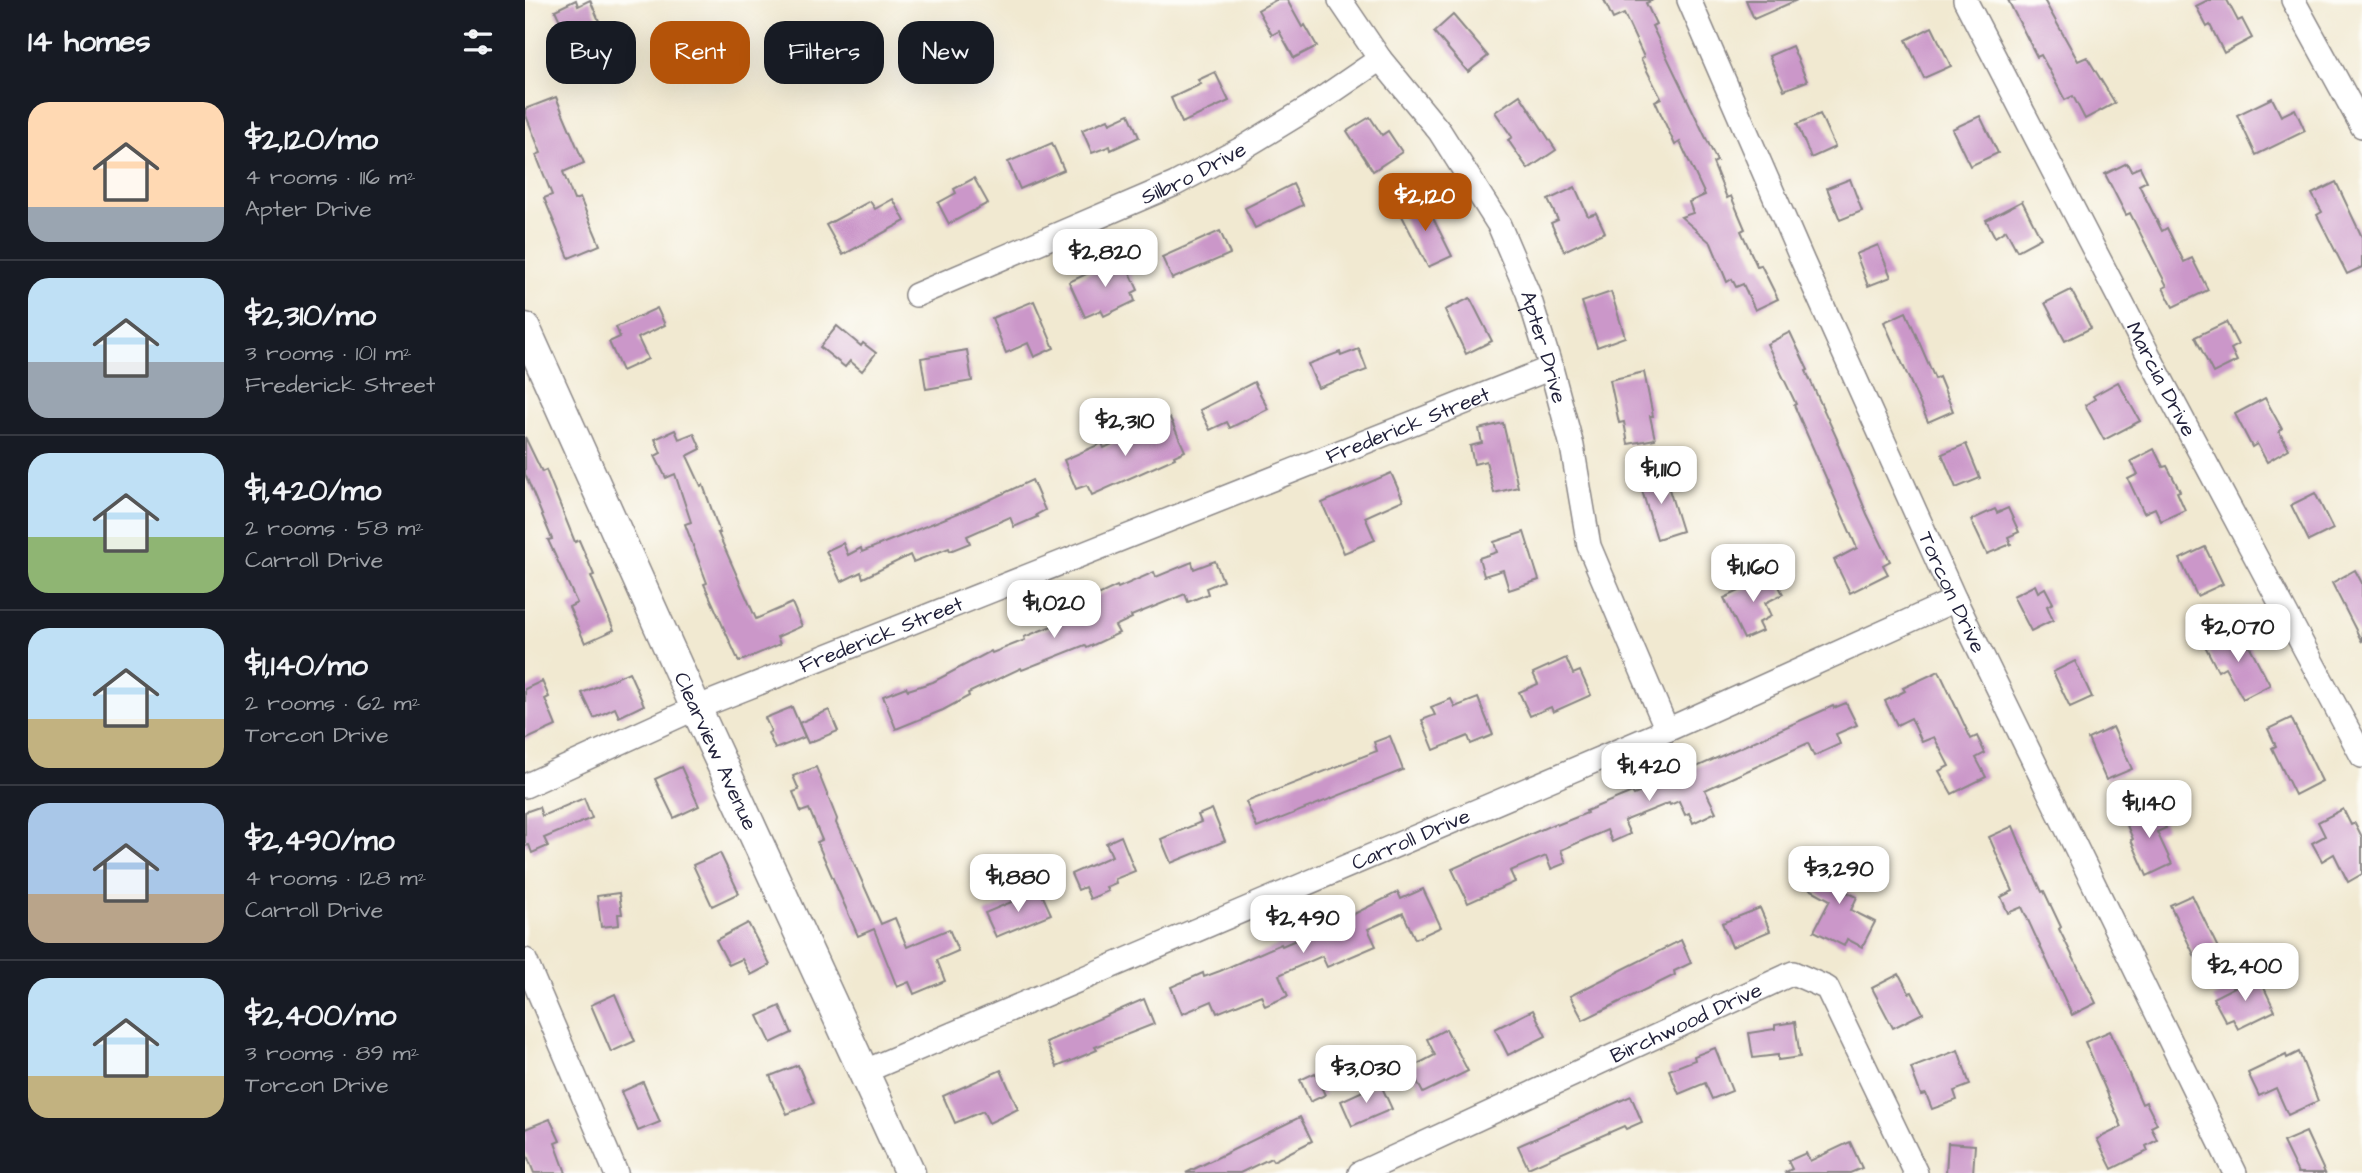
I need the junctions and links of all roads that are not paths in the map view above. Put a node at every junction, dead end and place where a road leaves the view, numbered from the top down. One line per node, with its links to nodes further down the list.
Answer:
1 (1340, 0): 5 (street, Apter Drive)
2 (1689, 0): 10 (street, Torcon Drive)
3 (1965, 0): 13 (street, Marcia Drive)
4 (2293, 0): 6 (street)
5 (1380, 59): 7 (street, Silbro Drive); 9 (street, Apter Drive)
6 (2362, 126)
7 (916, 295)
8 (525, 328): 11 (street, Clearview Avenue)
9 (1551, 368): 11 (street, Frederick Street); 12 (street, Apter Drive)
10 (1955, 600): 12 (street, Carroll Drive); 21 (street, Torcon Drive)
11 (696, 708): 14 (street, Frederick Street); 16 (street, Clearview Avenue)
12 (1667, 730): 16 (street, Carroll Drive)
13 (2362, 756)
14 (525, 786)
15 (525, 960): 17 (street)
16 (863, 1072): 18 (street, Clearview Avenue)
17 (615, 1173)
18 (910, 1173)
19 (1360, 1173): 20 (street, Birchwood Drive)
20 (1916, 1173)
21 (2235, 1173)

